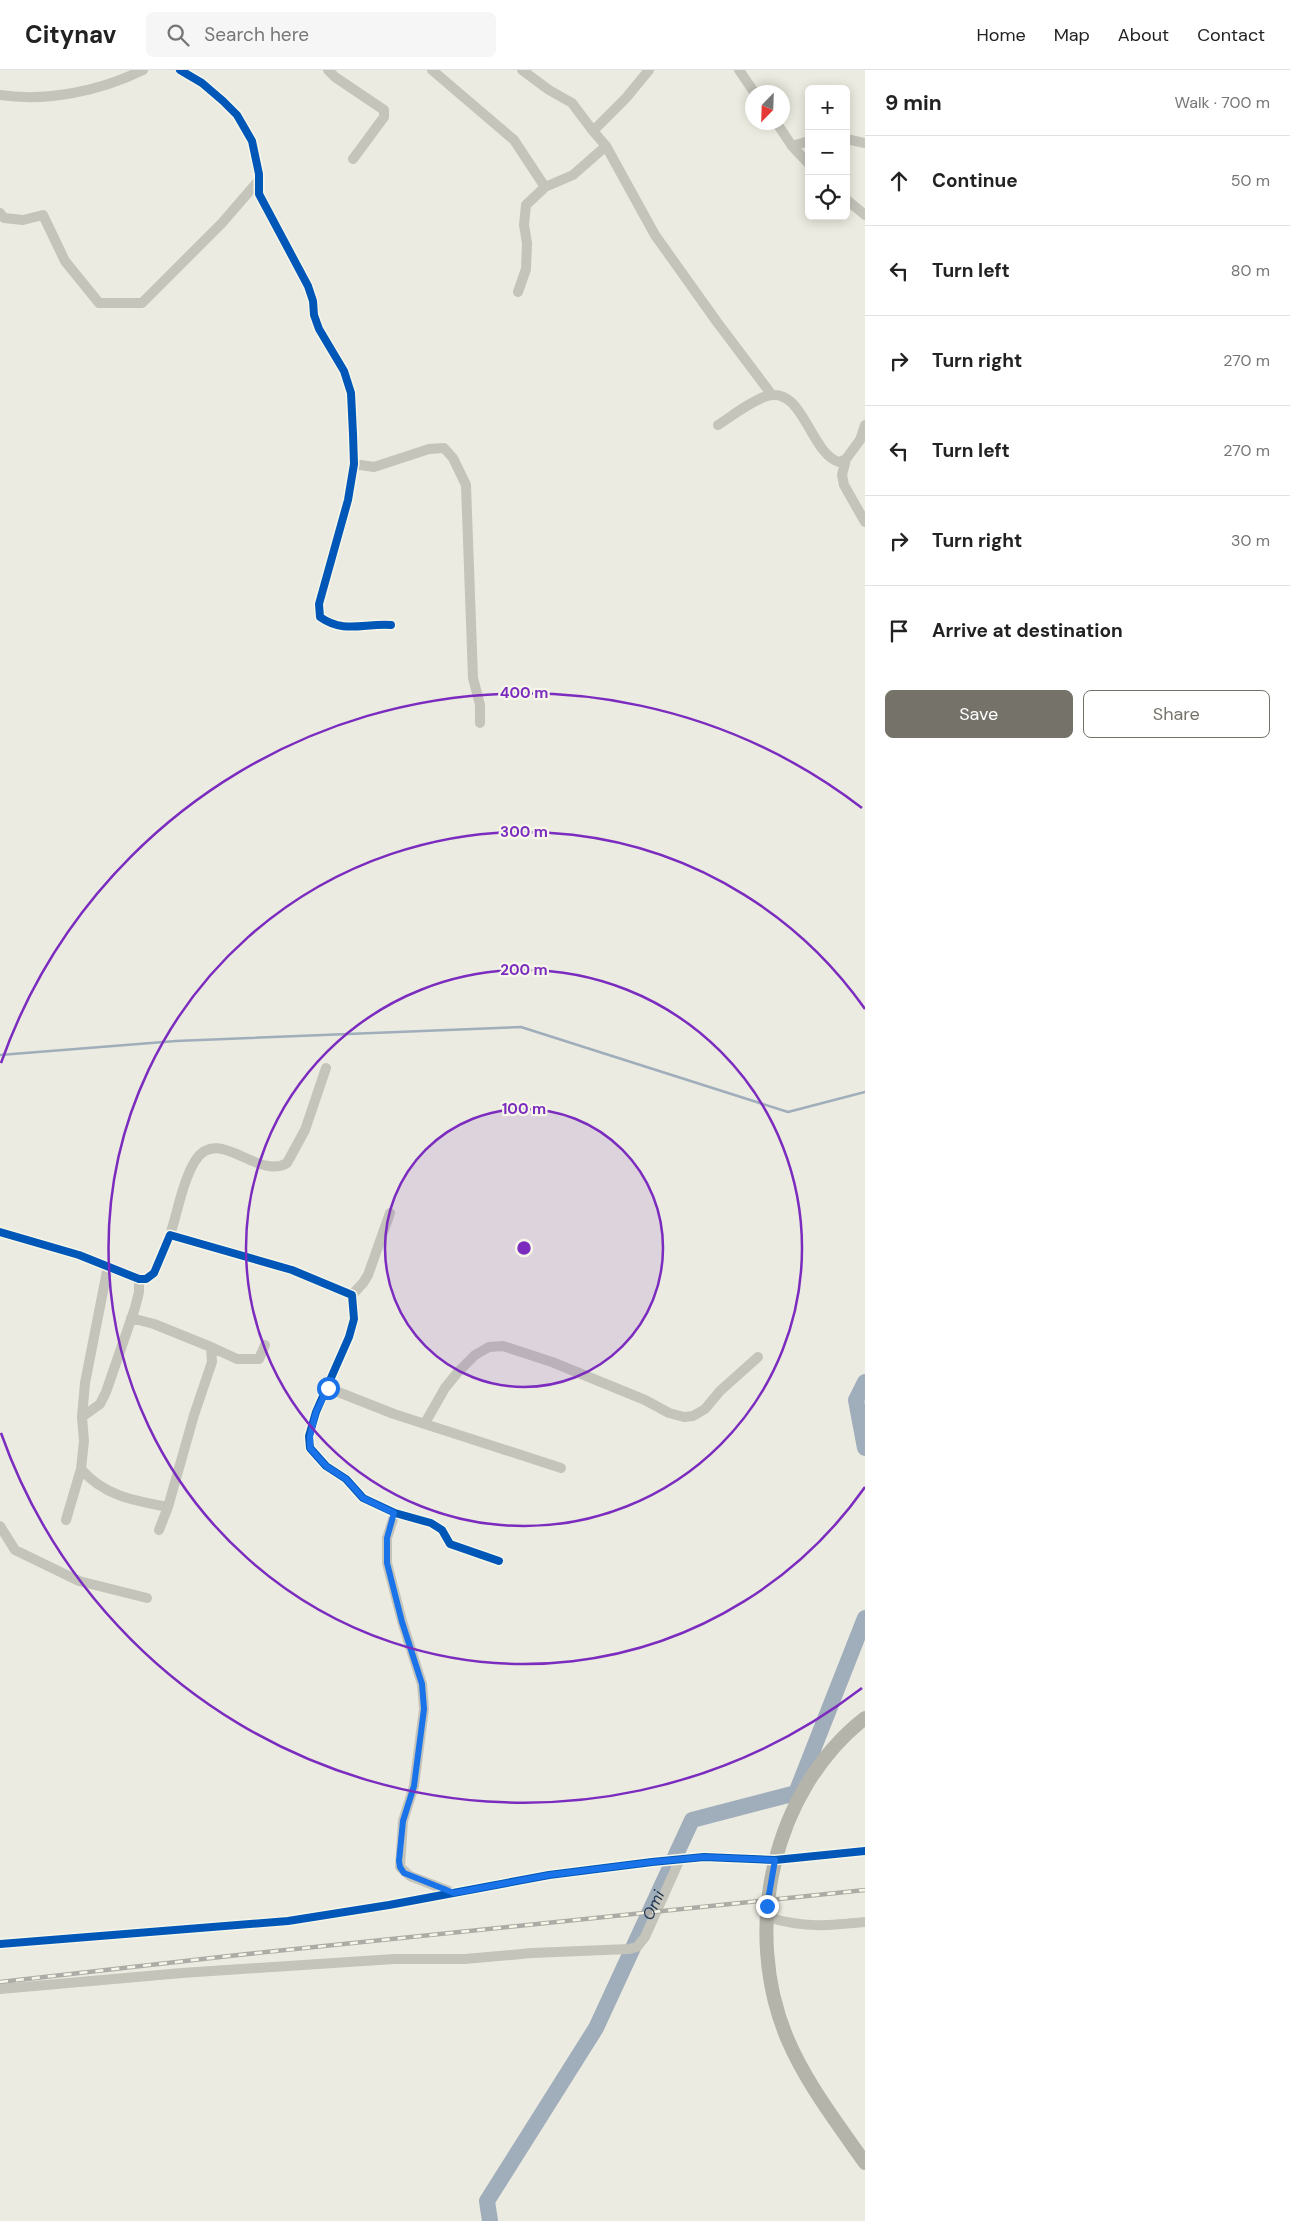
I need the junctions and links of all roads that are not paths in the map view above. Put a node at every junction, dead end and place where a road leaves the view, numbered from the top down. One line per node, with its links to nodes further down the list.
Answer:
1 (143, 70): 9 (street)
2 (180, 70): 19 (street)
3 (328, 70): 17 (street)
4 (432, 70): 20 (street)
5 (522, 70): 11 (street)
6 (649, 70): 11 (street)
7 (739, 70): 8 (street)
8 (749, 85)
9 (0, 95)
10 (781, 130): 16 (street)
11 (593, 131): 15 (street)
12 (850, 140): 14 (street)
13 (805, 142): 16 (street)
14 (865, 144)
15 (606, 146): 20 (street); 25 (street)
16 (792, 146): 18 (street)
17 (353, 159)
18 (805, 160)
19 (259, 180): 22 (street); 30 (street)
20 (546, 187): 24 (street)
21 (850, 202): 23 (street)
22 (0, 213)
23 (865, 215)
24 (518, 292)
25 (772, 395): 26 (street); 29 (street)
26 (718, 425)
27 (865, 425): 28 (street)
28 (862, 444): 29 (street)
29 (846, 459): 31 (street)
30 (354, 464): 32 (street); 33 (street)
31 (865, 522)
32 (391, 625)
33 (480, 723)
34 (326, 1068): 37 (street)
35 (390, 1212): 40 (street)
36 (0, 1232): 38 (street)
37 (170, 1235): 39 (street); 40 (street)
38 (108, 1266): 39 (street); 46 (street)
39 (139, 1279): 41 (street)
40 (352, 1295): 45 (street)
41 (131, 1318): 43 (street); 46 (street)
42 (265, 1345): 43 (street)
43 (210, 1347): 50 (street)
44 (758, 1357): 47 (street)
45 (328, 1388): 47 (street); 51 (street)
46 (82, 1418): 49 (street)
47 (425, 1424): 48 (street)
48 (561, 1468)
49 (81, 1469): 50 (street); 52 (street)
50 (168, 1506): 54 (street)
51 (394, 1513): 55 (street); 61 (street)
52 (66, 1520)
53 (0, 1526): 56 (street)
54 (159, 1530)
55 (499, 1561)
56 (147, 1598)
57 (865, 1718): 60 (main road)
58 (865, 1851): 60 (street)
59 (680, 1860): 60 (street); 61 (street); 65 (street)
60 (775, 1860): 62 (main road)
61 (454, 1893): 64 (street)
62 (767, 1917): 63 (street); 66 (main road)
63 (865, 1922)
64 (0, 1944)
65 (0, 1989)
66 (865, 2163)

